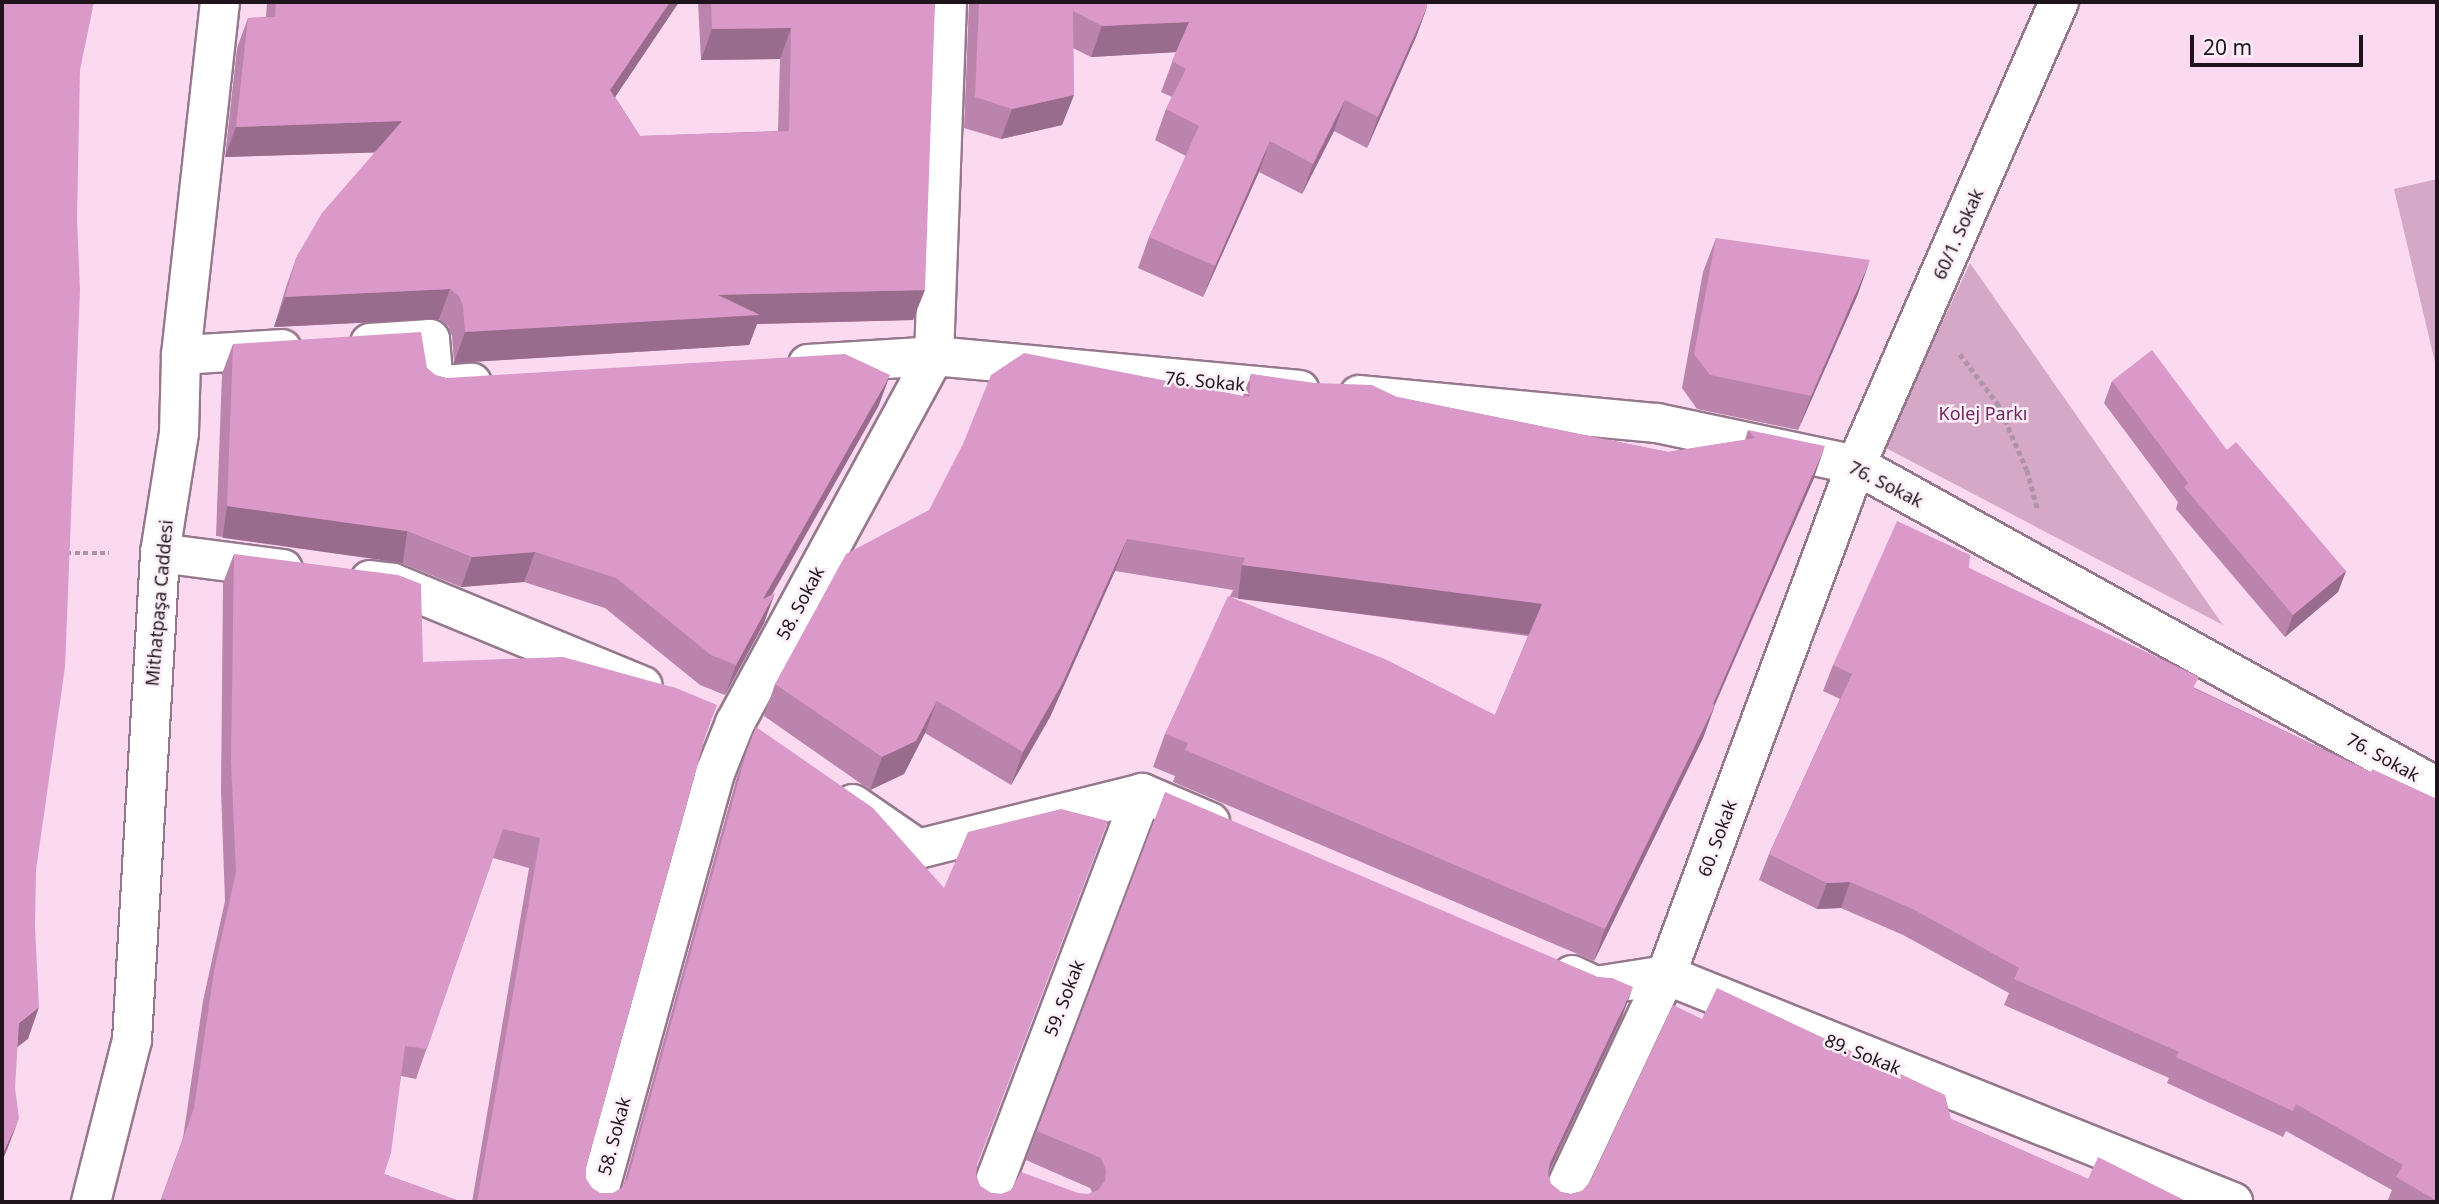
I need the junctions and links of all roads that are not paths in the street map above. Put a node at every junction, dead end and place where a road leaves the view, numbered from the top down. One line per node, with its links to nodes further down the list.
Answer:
1 (220, 2): 4 (street, Mithatpaşa Caddesi)
2 (947, 2): 5 (street, 58. Sokak)
3 (2059, 2): 8 (street, 60/1. Sokak)
4 (181, 355): 7 (street); 9 (street, Mithatpaşa Caddesi)
5 (934, 356): 6 (street, 76. Sokak); 8 (street, 76. Sokak); 10 (street, 58. Sokak)
6 (767, 366)
7 (503, 382)
8 (1856, 465): 13 (street, 76. Sokak); 17 (street, 60. Sokak)
9 (160, 553): 10 (street); 20 (street, Mithatpaşa Caddesi)
10 (735, 723): 11 (street); 21 (street, 58. Sokak)
11 (769, 747)
12 (826, 786): 14 (street)
13 (2437, 786)
14 (1142, 793): 15 (street); 18 (street, 59. Sokak)
15 (1243, 836)
16 (1546, 964): 17 (street)
17 (1666, 975): 22 (street, 60. Sokak); 23 (street, 89. Sokak)
18 (993, 1187): 19 (street)
19 (1036, 1187)
20 (92, 1202)
21 (596, 1202)
22 (1559, 1202)
23 (2233, 1202)

